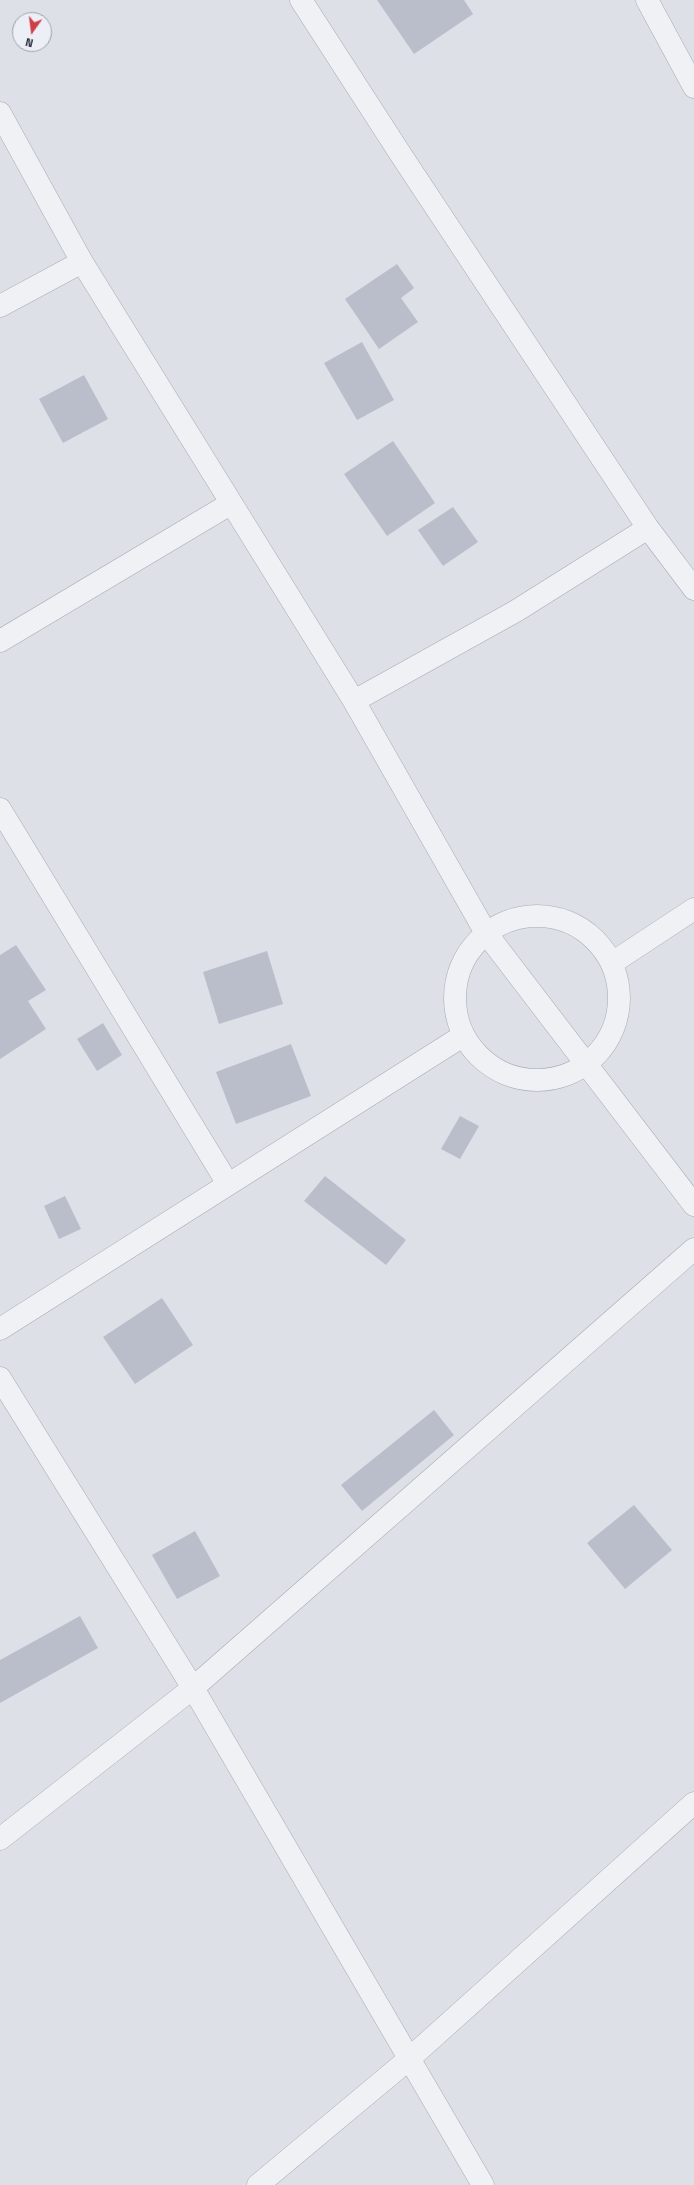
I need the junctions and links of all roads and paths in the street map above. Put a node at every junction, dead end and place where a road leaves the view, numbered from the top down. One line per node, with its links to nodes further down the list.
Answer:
1 (301, 0): 8 (street)
2 (647, 0): 3 (street)
3 (694, 87)
4 (0, 113): 5 (street)
5 (82, 262): 6 (street); 7 (street)
6 (0, 306)
7 (230, 504): 10 (street); 11 (street)
8 (648, 528): 9 (street); 11 (street)
9 (694, 589)
10 (0, 641)
11 (354, 701): 14 (street)
12 (0, 809): 18 (street)
13 (694, 909): 15 (street)
14 (486, 933): 15 (street); 16 (street); 17 (street)
15 (612, 964): 17 (street)
16 (461, 1037): 17 (street); 18 (street)
17 (588, 1064): 19 (street)
18 (228, 1184): 21 (street)
19 (694, 1205)
20 (694, 1249): 23 (street)
21 (0, 1329)
22 (0, 1378): 23 (street)
23 (193, 1688): 25 (street); 26 (street)
24 (694, 1802): 26 (street)
25 (0, 1839)
26 (409, 2059): 27 (street); 28 (street)
27 (258, 2185)
28 (483, 2185)

